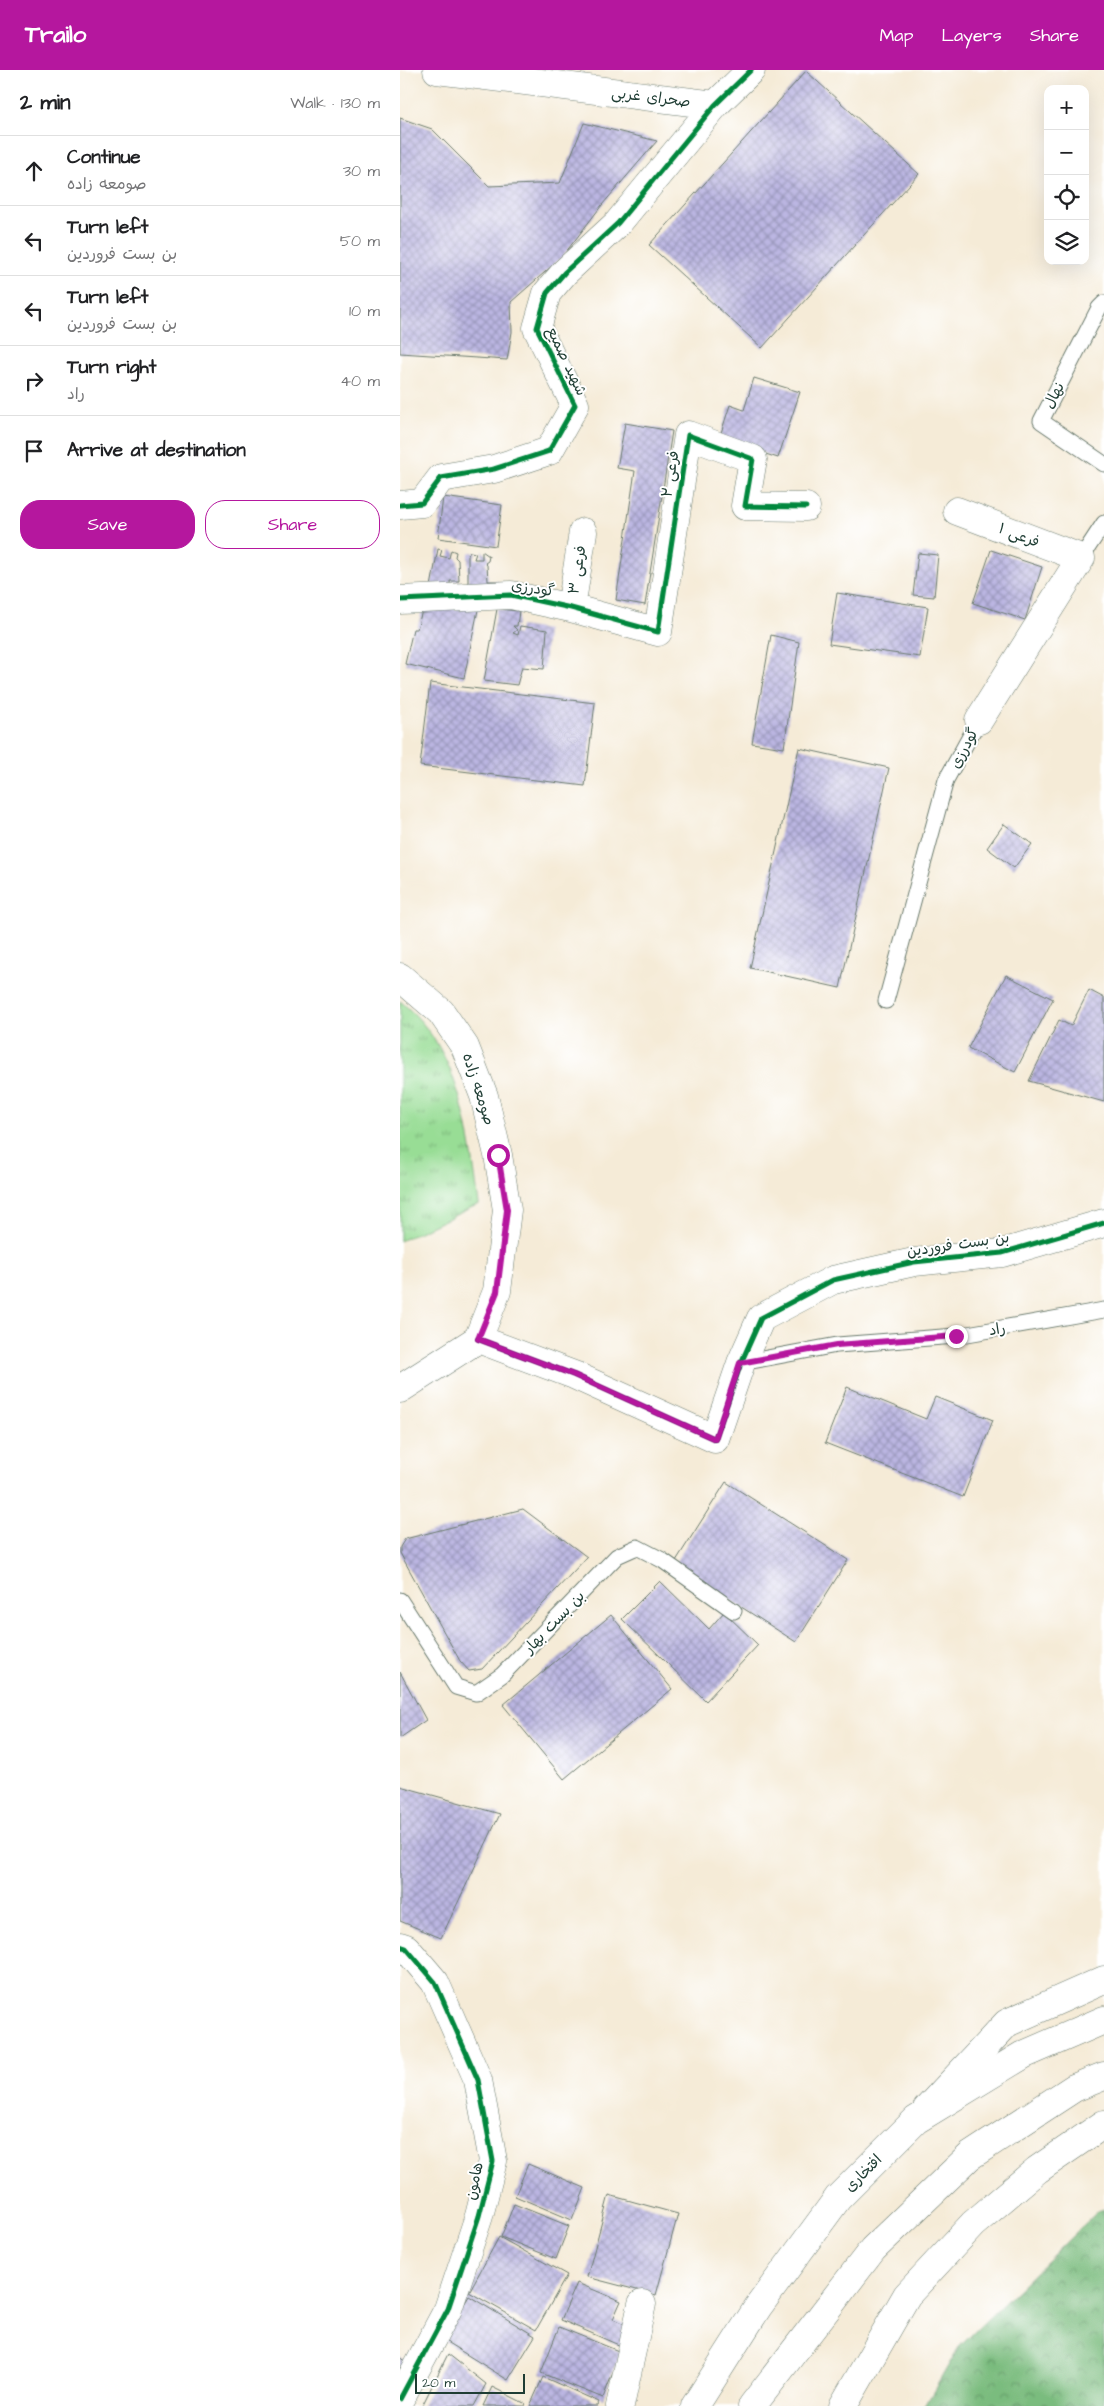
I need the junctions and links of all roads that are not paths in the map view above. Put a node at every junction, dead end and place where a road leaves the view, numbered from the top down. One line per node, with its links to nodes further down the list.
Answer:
1 (437, 70): 3 (street, صحرای غربی)
2 (751, 70): 3 (street, شهید صمیع)
3 (715, 105): 6 (street, شهید صمیع)
4 (1104, 303): 5 (lane, نهال)
5 (1104, 464)
6 (400, 505)
7 (806, 507): 14 (street, فرعی ۲)
8 (957, 511): 11 (street, فرعی ۱)
9 (1104, 523): 11 (lane, گودرزی)
10 (583, 532): 13 (street, فرعی ۳)
11 (1081, 558): 15 (street, گودرزی)
12 (400, 600): 13 (street, گودرزی)
13 (571, 608): 14 (street, گودرزی)
14 (658, 632)
15 (979, 720): 17 (lane, گودرزی)
16 (400, 977): 20 (street, صومعه زاده)
17 (886, 1001)
18 (1104, 1223): 21 (street, بن بست فروردین)
19 (1104, 1310): 21 (lane, راد)
20 (478, 1339): 21 (street, بن بست فروردین); 22 (street)
21 (740, 1363)
22 (400, 1389)
23 (400, 1600): 24 (lane, بن بست بهار)
24 (734, 1611)
25 (400, 1946): 32 (street, هامون)
26 (1104, 1980): 29 (street)
27 (1104, 2020): 29 (street, افتخاری)
28 (1104, 2076): 35 (street)
29 (916, 2120): 34 (street, افتخاری)
30 (1104, 2124): 36 (street)
31 (642, 2304): 33 (street)
32 (400, 2399)
33 (620, 2406)
34 (696, 2406)
35 (752, 2406)
36 (843, 2406)

